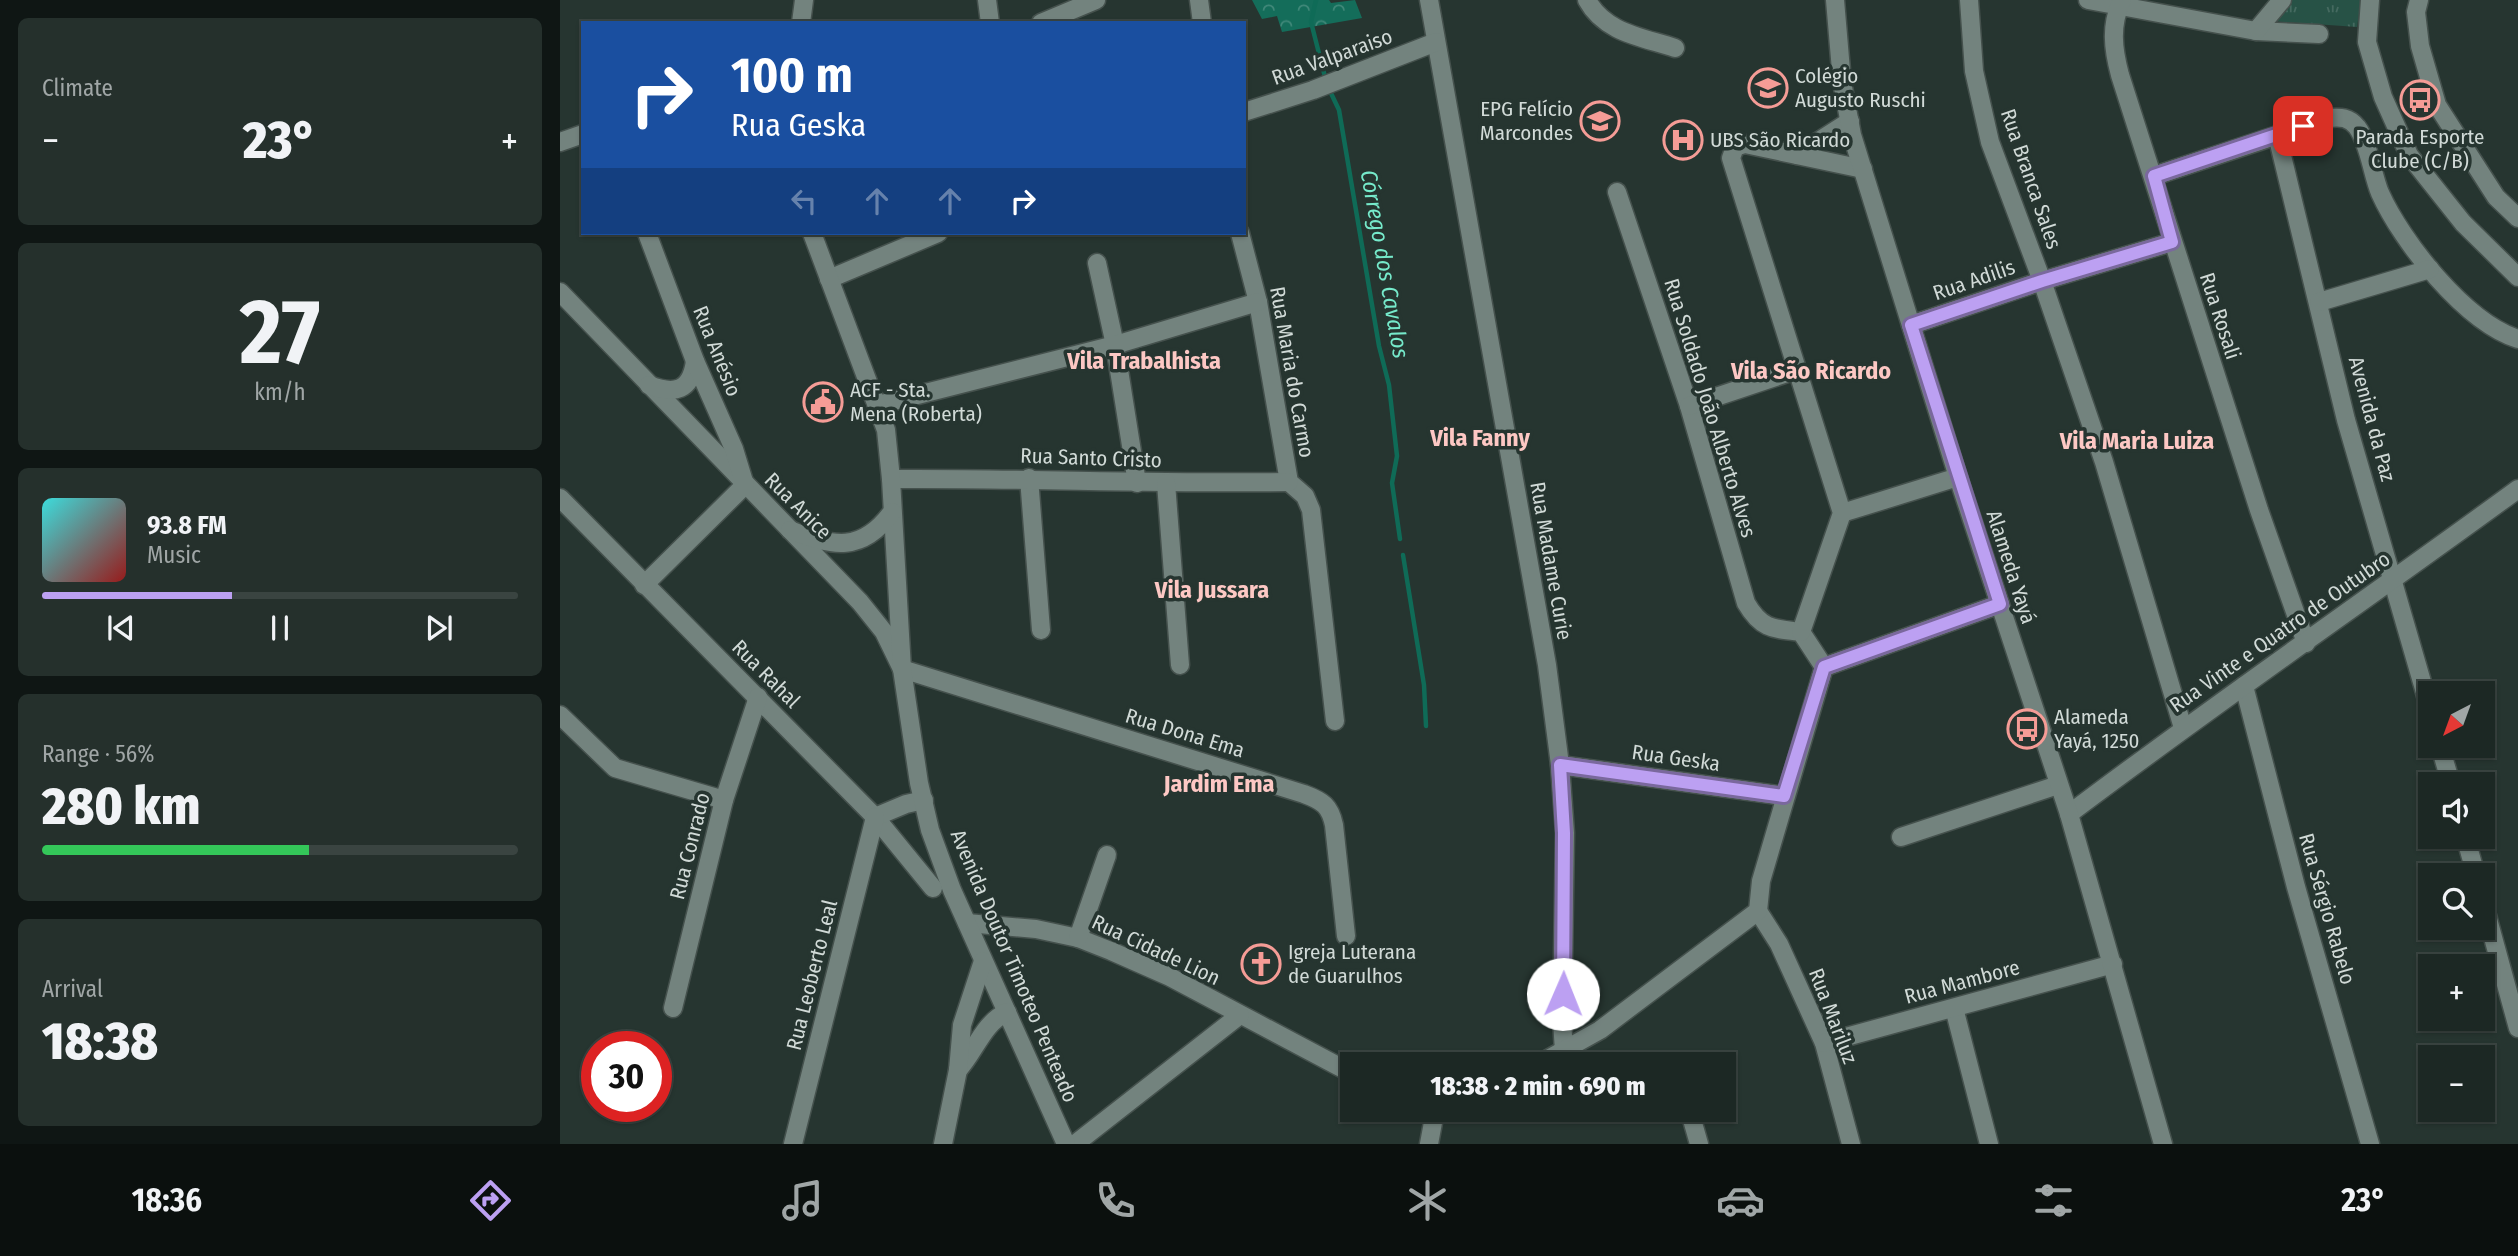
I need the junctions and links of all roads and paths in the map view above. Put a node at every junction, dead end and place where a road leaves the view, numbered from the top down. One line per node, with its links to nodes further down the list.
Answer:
1 (804, 0): 14 (street)
2 (987, 0): 15 (street)
3 (1096, 0): 16 (street)
4 (1199, 0): 17 (street)
5 (1429, 0): 20 (street, Rua Madame Curie)
6 (1587, 0): 21 (street)
7 (1835, 0): 23 (street, Alameda Yayá)
8 (1969, 0): 41 (street, Rua Branca Sales)
9 (2088, 0): 13 (street)
10 (2282, 0): 18 (street)
11 (2370, 0): 39 (street)
12 (2419, 0): 31 (street)
13 (2120, 3): 18 (street); 29 (street, Rua Rosali)
14 (801, 21)
15 (990, 21)
16 (1046, 21)
17 (1202, 21)
18 (2256, 31): 19 (street)
19 (2319, 34)
20 (1436, 43): 22 (street, Rua Valparaiso); 80 (street, Rua Madame Curie)
21 (1675, 48)
22 (1246, 111)
23 (1850, 121): 27 (street); 28 (street, Alameda Yayá)
24 (581, 135): 26 (street)
25 (2277, 135): 29 (street); 38 (street); 44 (street, Avenida da Paz)
26 (560, 142)
27 (1797, 155): 28 (street); 49 (street)
28 (1863, 169): 45 (street, Alameda Yayá)
29 (2154, 176): 36 (street, Rua Rosali)
30 (1617, 192): 52 (street, Rua Soldado João Alberto Alves)
31 (2518, 218)
32 (649, 235): 48 (street, Rua Anésio)
33 (813, 235): 40 (street, Avenida Doutor Timoteo Penteado)
34 (933, 235): 40 (street)
35 (1241, 235): 43 (street, Rua Maria do Carmo)
36 (2172, 242): 41 (street, Rua Adilis); 70 (street, Rua Rosali)
37 (1097, 262): 47 (street)
38 (2430, 269): 44 (street); 46 (street)
39 (2518, 277)
40 (829, 278): 51 (street, Avenida Doutor Timoteo Penteado)
41 (2042, 281): 45 (street, Rua Adilis); 79 (street, Rua Branca Sales)
42 (560, 292): 50 (street, Rua Anice)
43 (1258, 302): 47 (street); 56 (street, Rua Maria do Carmo)
44 (2319, 302): 65 (street, Avenida da Paz)
45 (1911, 325): 53 (street, Alameda Yayá)
46 (2518, 339)
47 (1115, 345): 51 (street); 57 (street)
48 (695, 361): 50 (street); 59 (street, Rua Anésio)
49 (1796, 370): 52 (street); 63 (street)
50 (649, 385): 59 (street, Rua Anice)
51 (878, 405): 54 (street, Avenida Doutor Timoteo Penteado)
52 (1689, 405): 69 (street, Rua Soldado João Alberto Alves)
53 (1958, 477): 63 (street); 67 (street, Alameda Yayá)
54 (891, 478): 55 (street, Rua Santo Cristo); 62 (street, Avenida Doutor Timoteo Penteado)
55 (1029, 478): 57 (street, Rua Santo Cristo); 68 (street)
56 (1289, 482): 58 (street, Rua Santo Cristo); 78 (street, Rua Maria do Carmo)
57 (1137, 483): 58 (street, Rua Santo Cristo)
58 (1166, 484): 71 (street)
59 (745, 485): 64 (street, Rua Anice); 66 (street)
60 (2518, 489): 65 (street, Rua Vinte e Quatro de Outubro)
61 (560, 498): 66 (street, Rua Rahal)
62 (892, 512): 64 (street); 73 (street, Avenida Doutor Timoteo Penteado)
63 (1842, 513): 69 (street)
64 (790, 530): 73 (street, Rua Anice)
65 (2394, 580): 70 (street, Rua Vinte e Quatro de Outubro); 74 (street, Avenida da Paz)
66 (644, 585): 76 (street, Rua Rahal)
67 (2000, 604): 72 (street); 81 (street, Alameda Yayá)
68 (1041, 630)
69 (1801, 632): 72 (street)
70 (2306, 643): 75 (street, Rua Vinte e Quatro de Outubro)
71 (1180, 665)
72 (1824, 667): 83 (street)
73 (902, 669): 82 (street, Avenida Doutor Timoteo Penteado); 92 (street, Rua Dona Ema)
74 (2422, 681)
75 (2244, 686): 79 (street, Rua Vinte e Quatro de Outubro); 117 (street, Rua Sérgio Rabelo)
76 (758, 697): 84 (street, Rua Conrado); 86 (street, Rua Rahal)
77 (560, 715): 84 (street)
78 (1335, 720)
79 (2183, 728): 85 (street, Rua Vinte e Quatro de Outubro)
80 (1560, 765): 83 (street, Rua Geska); 103 (street, Rua Madame Curie)
81 (2058, 785): 85 (street, Alameda Yayá); 87 (street)
82 (922, 792): 86 (street); 91 (street, Avenida Doutor Timoteo Penteado)
83 (1784, 796): 90 (street)
84 (724, 800): 97 (street, Rua Conrado)
85 (2069, 814): 96 (street, Alameda Yayá)
86 (875, 817): 89 (street, Rua Rahal); 109 (street, Rua Leoberto Leal)
87 (1901, 837)
88 (1107, 855): 93 (street)
89 (933, 888)
90 (1758, 911): 102 (street, Rua Mariluz); 103 (street)
91 (967, 923): 93 (street, Rua Cidade Lion); 95 (street, Avenida Doutor Timoteo Penteado)
92 (1346, 936)
93 (1078, 938): 100 (street, Rua Cidade Lion)
94 (2494, 940): 101 (street)
95 (983, 961): 99 (street, Avenida Doutor Timoteo Penteado); 105 (street)
96 (2113, 964): 98 (street, Rua Mambore); 116 (street, Alameda Yayá)
97 (673, 1008)
98 (1954, 1008): 102 (street, Rua Mambore); 115 (street)
99 (1007, 1012): 105 (street); 111 (street, Avenida Doutor Timoteo Penteado)
100 (1240, 1015): 104 (street, Rua Cidade Lion); 112 (street)
101 (2518, 1028)
102 (1824, 1043): 108 (street, Rua Mariluz)
103 (1564, 1051)
104 (1340, 1067)
105 (958, 1070): 110 (street)
106 (1432, 1122): 113 (street)
107 (1693, 1122): 114 (street)
108 (1849, 1143)
109 (793, 1144)
110 (943, 1144)
111 (1066, 1144)
112 (1075, 1144)
113 (1429, 1144)
114 (1699, 1144)
115 (1989, 1144)
116 (2163, 1144)
117 (2370, 1144)

